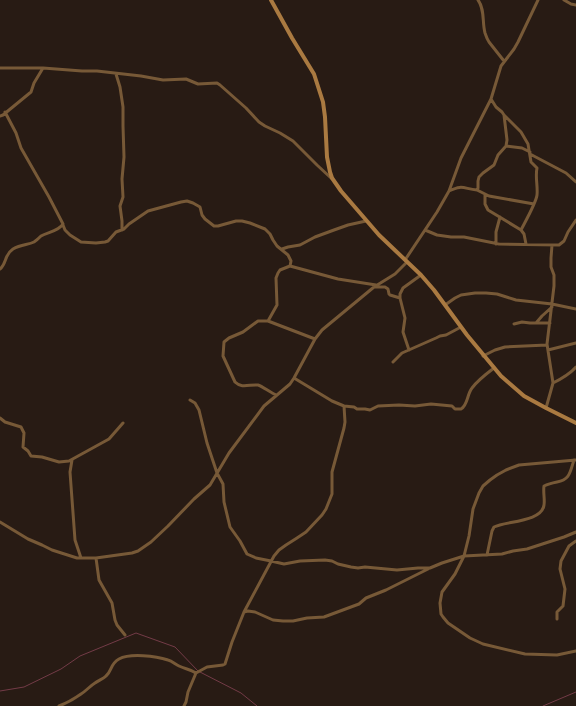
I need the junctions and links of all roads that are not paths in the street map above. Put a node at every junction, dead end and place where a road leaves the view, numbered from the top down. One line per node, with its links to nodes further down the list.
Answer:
1 (271, 0): 16 (street)
2 (478, 0): 6 (street)
3 (538, 0): 6 (street)
4 (564, 0): 5 (street)
5 (575, 6)
6 (504, 61): 10 (street)
7 (0, 68): 8 (street)
8 (43, 68): 9 (street); 11 (street)
9 (116, 74): 16 (street); 26 (street)
10 (491, 99): 12 (street); 19 (street)
11 (5, 112): 13 (street); 25 (street)
12 (504, 115): 14 (street); 15 (street)
13 (0, 116)
14 (506, 146): 15 (street); 18 (street)
15 (530, 153): 17 (street); 21 (street)
16 (332, 178): 24 (street)
17 (576, 182)
18 (477, 190): 19 (street); 20 (street)
19 (449, 191): 27 (street)
20 (484, 194): 21 (street); 22 (street)
21 (534, 204): 28 (street)
22 (500, 217): 28 (street); 29 (street)
23 (576, 220): 31 (street)
24 (366, 221): 32 (street); 33 (street)
25 (63, 225): 26 (street); 35 (street)
26 (122, 230): 32 (street)
27 (425, 230): 29 (street); 33 (street)
28 (521, 230): 30 (street)
29 (496, 244): 30 (street)
30 (526, 244): 31 (street)
31 (552, 245): 40 (street)
32 (282, 249): 34 (street)
33 (406, 261): 36 (street); 37 (street)
34 (290, 266): 37 (street); 42 (street)
35 (0, 269)
36 (421, 275): 38 (street); 39 (street)
37 (375, 286): 38 (street); 47 (street)
38 (400, 298): 50 (street)
39 (445, 305): 40 (street); 46 (street)
40 (552, 305): 41 (street); 43 (street); 44 (street)
41 (576, 310)
42 (268, 321): 47 (street); 58 (street)
43 (536, 323): 44 (street); 45 (street)
44 (550, 323): 49 (street)
45 (514, 324)
46 (461, 327): 50 (street); 52 (street)
47 (315, 339): 56 (street)
48 (576, 343): 51 (street)
49 (547, 346): 51 (street); 52 (street)
50 (409, 350): 53 (street)
51 (548, 350): 57 (street)
52 (483, 356): 55 (street)
53 (393, 362)
54 (576, 367): 57 (street)
55 (494, 368): 60 (street); 61 (street)
56 (294, 378): 58 (street); 60 (street)
57 (553, 382): 61 (street)
58 (276, 395): 67 (street)
59 (190, 400): 67 (street)
60 (344, 406): 75 (street)
61 (546, 408): 63 (street)
62 (0, 418): 65 (street)
63 (576, 423)
64 (123, 424): 65 (street)
65 (72, 460): 73 (street)
66 (575, 460): 71 (street); 72 (street)
67 (217, 473): 74 (street); 75 (street)
68 (0, 522): 73 (street)
69 (576, 532): 71 (street)
70 (576, 541): 78 (street)
71 (487, 555): 72 (street)
72 (464, 556): 76 (street); 80 (street)
73 (81, 558): 74 (street)
74 (96, 558): 79 (street)
75 (271, 561): 76 (street); 77 (street)
76 (430, 568): 77 (street)
77 (244, 612): 81 (street)
78 (557, 619)
79 (125, 635)
80 (576, 651)
81 (196, 673): 82 (street); 83 (street)
82 (59, 706)
83 (184, 706)

